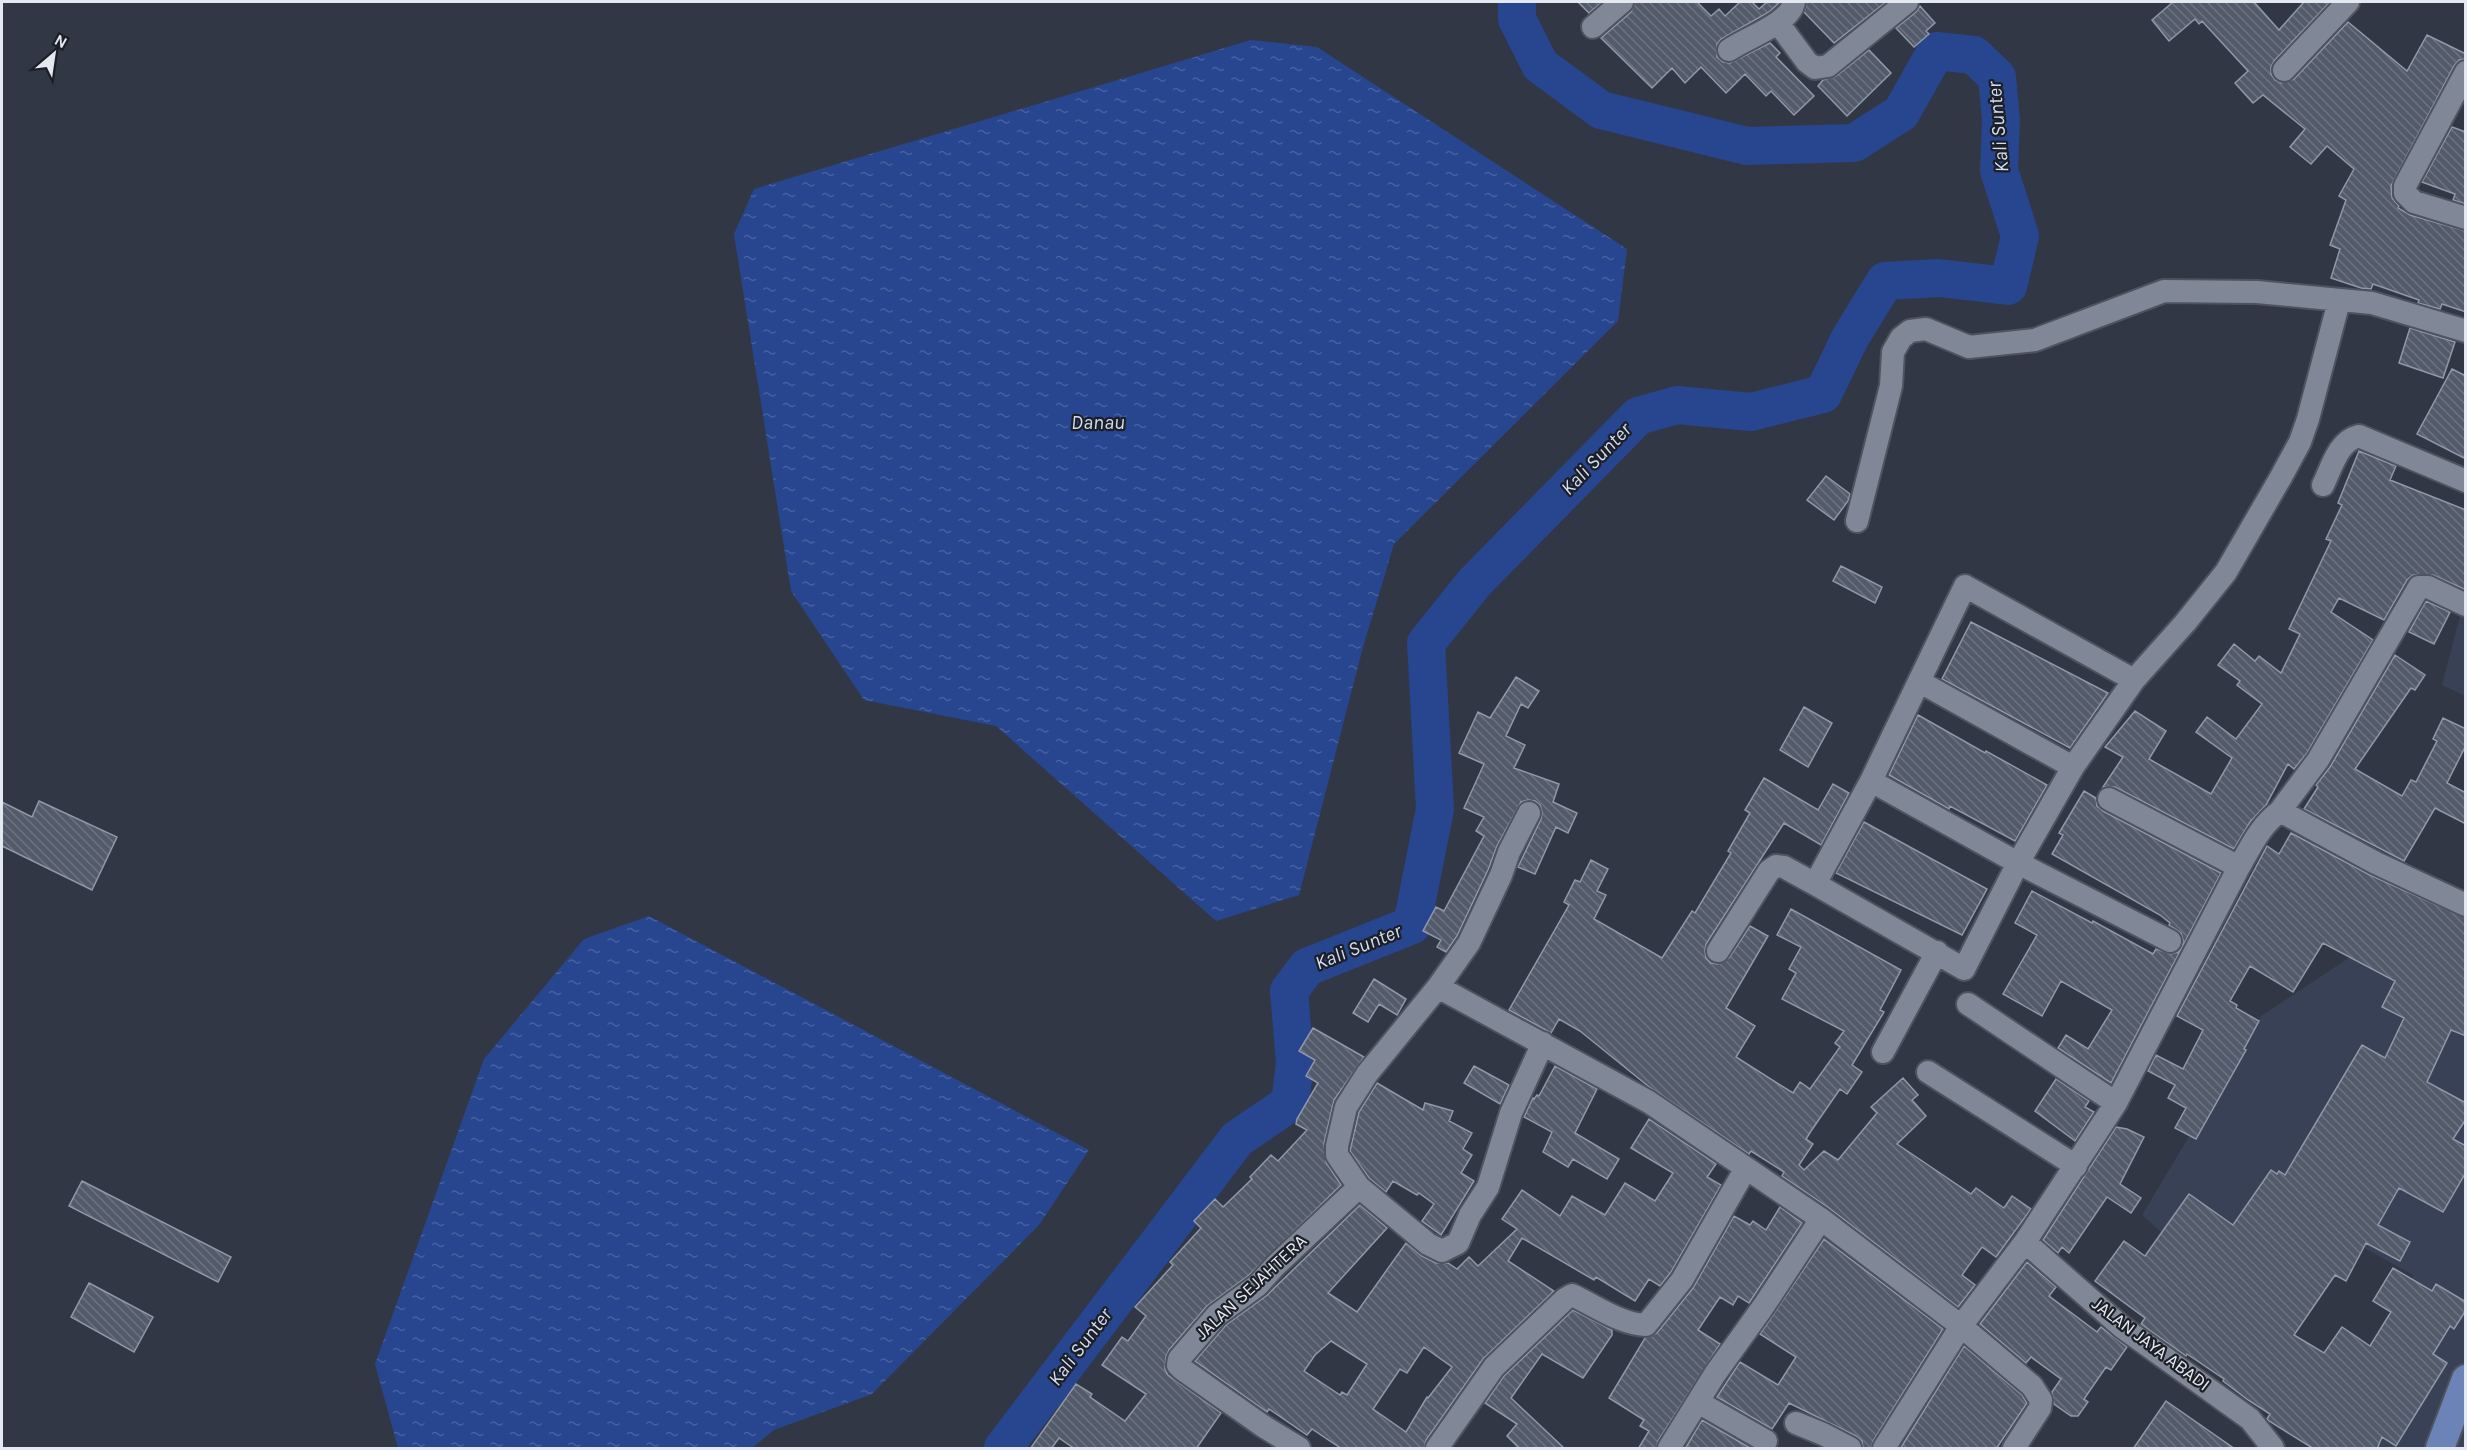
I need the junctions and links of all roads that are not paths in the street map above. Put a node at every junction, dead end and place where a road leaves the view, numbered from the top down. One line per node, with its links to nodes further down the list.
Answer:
1 (1622, 2): 6 (street)
2 (1794, 2): 5 (street)
3 (1907, 2): 5 (street)
4 (2348, 2): 8 (street)
5 (1778, 23): 7 (street)
6 (1593, 27)
7 (1729, 50)
8 (2284, 70)
9 (2466, 72): 10 (street)
10 (2466, 218)
11 (2339, 301): 12 (street); 15 (street); 17 (street)
12 (2466, 330)
13 (2466, 481): 14 (street)
14 (2323, 485)
15 (1857, 522)
16 (2466, 605): 22 (street)
17 (2134, 680): 18 (street); 19 (street)
18 (1920, 682): 19 (street); 20 (street)
19 (2073, 767): 24 (street)
20 (1871, 781): 24 (street); 26 (street)
21 (2109, 800): 25 (street)
22 (2280, 811): 25 (street); 27 (street)
23 (1529, 813): 31 (street)
24 (2018, 862): 28 (street); 30 (street)
25 (2239, 867): 36 (street)
26 (1815, 884): 29 (street); 30 (street)
27 (2466, 905)
28 (2170, 941)
29 (1718, 951)
30 (1937, 952): 34 (street)
31 (1438, 987): 33 (street); 39 (street)
32 (1968, 1004): 36 (street)
33 (1543, 1043): 38 (street); 39 (street)
34 (1883, 1052)
35 (1928, 1072): 37 (street)
36 (2116, 1103): 37 (street)
37 (2076, 1166): 41 (street)
38 (1746, 1168): 40 (street); 48 (street)
39 (1359, 1187): 47 (street, JALAN SEJAHTERA)
40 (1821, 1219): 42 (street); 44 (street)
41 (2025, 1242): 42 (street); 53 (street, JALAN JAYA ABADI)
42 (1961, 1326): 51 (street); 52 (street)
43 (2466, 1379): 54 (main road)
44 (1698, 1402): 46 (street); 49 (street)
45 (1796, 1423): 50 (street)
46 (1766, 1441)
47 (1299, 1449)
48 (1437, 1449)
49 (1669, 1449)
50 (1850, 1449)
51 (1884, 1449)
52 (2014, 1449)
53 (2273, 1449)
54 (2440, 1449)

